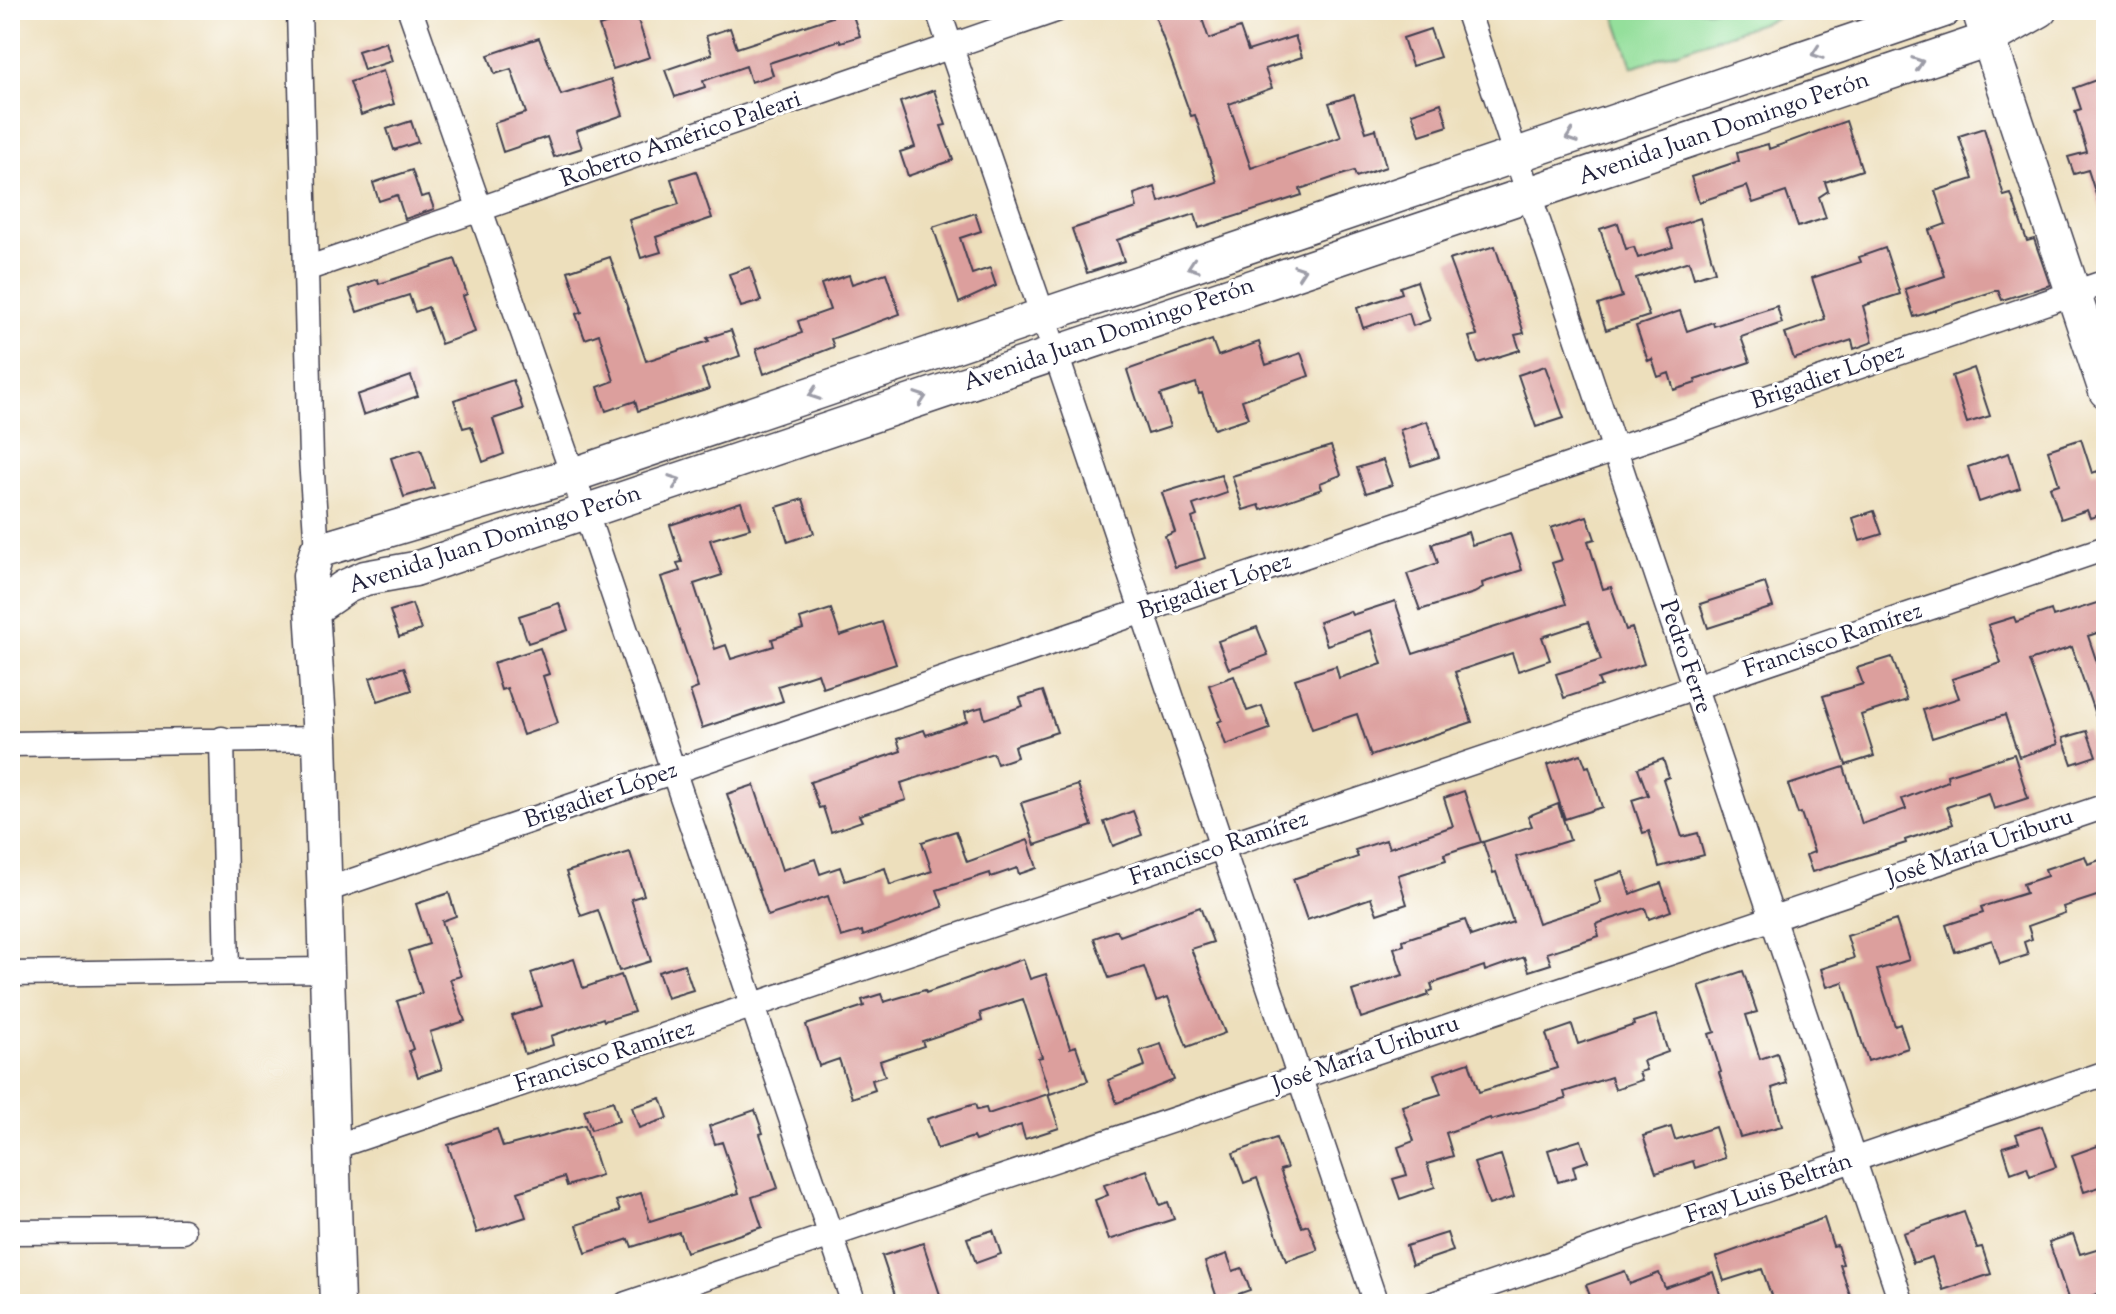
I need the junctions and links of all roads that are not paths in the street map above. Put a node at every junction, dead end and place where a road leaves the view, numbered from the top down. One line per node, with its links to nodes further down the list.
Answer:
1 (299, 10): 13 (street)
2 (410, 10): 12 (street)
3 (938, 10): 9 (street)
4 (1056, 10): 9 (street, Roberto Américo Paleari)
5 (1467, 10): 10 (street, Pedro Ferre)
6 (1944, 10): 10 (street, Avenida Juan Domingo Perón, one-way to 10)
7 (2040, 10): 8 (street, Avenida Juan Domingo Perón)
8 (1984, 25): 11 (street, Avenida Juan Domingo Perón, one-way to 8); 15 (street)
9 (950, 47): 12 (street, Roberto Américo Paleari); 16 (street)
10 (1516, 156): 11 (street, Pedro Ferre); 16 (street, Avenida Juan Domingo Perón, one-way to 16)
11 (1529, 194): 17 (street, Avenida Juan Domingo Perón, one-way to 11); 19 (street, Pedro Ferre)
12 (479, 210): 13 (street, Roberto Américo Paleari); 20 (street)
13 (306, 269): 23 (street)
14 (2106, 282): 15 (street, Brigadier López)
15 (2073, 294): 18 (street); 19 (street, Brigadier López)
16 (1043, 316): 17 (street); 20 (street, Avenida Juan Domingo Perón, one-way to 20)
17 (1056, 353): 21 (street, Avenida Juan Domingo Perón, one-way to 17); 25 (street)
18 (2106, 391)
19 (1615, 450): 25 (street, Brigadier López); 26 (street, Pedro Ferre)
20 (573, 475): 21 (street); 23 (street, Avenida Juan Domingo Perón)
21 (585, 511): 24 (street, Avenida Juan Domingo Perón); 30 (street)
22 (2106, 548): 26 (street, Francisco Ramírez)
23 (317, 551): 24 (street, Avenida Juan Domingo Perón)
24 (313, 609): 28 (street)
25 (1142, 612): 30 (street, Brigadier López); 32 (street)
26 (1695, 688): 32 (street, Francisco Ramírez); 34 (street, Pedro Ferre)
27 (222, 739): 28 (street); 29 (street); 36 (street)
28 (320, 739): 33 (street)
29 (10, 744)
30 (673, 772): 33 (street, Brigadier López); 38 (street)
31 (2106, 806): 34 (street, José María Uriburu)
32 (1222, 848): 38 (street, Francisco Ramírez); 40 (street)
33 (323, 891): 35 (street)
34 (1772, 918): 40 (street, José María Uriburu); 42 (street, Pedro Ferre)
35 (328, 970): 36 (street); 41 (street)
36 (227, 971): 37 (street)
37 (10, 974)
38 (753, 1007): 41 (street, Francisco Ramírez); 45 (street)
39 (2106, 1073): 42 (street, Fray Luis Beltrán)
40 (1299, 1077): 45 (street, José María Uriburu); 49 (street)
41 (331, 1148): 46 (street)
42 (1854, 1160): 50 (street, Fray Luis Beltrán); 51 (street, Pedro Ferre)
43 (183, 1231): 44 (street)
44 (10, 1232)
45 (830, 1235): 47 (street, José María Uriburu); 48 (street)
46 (337, 1304)
47 (626, 1304)
48 (854, 1304)
49 (1376, 1304)
50 (1433, 1304)
51 (1902, 1304)

